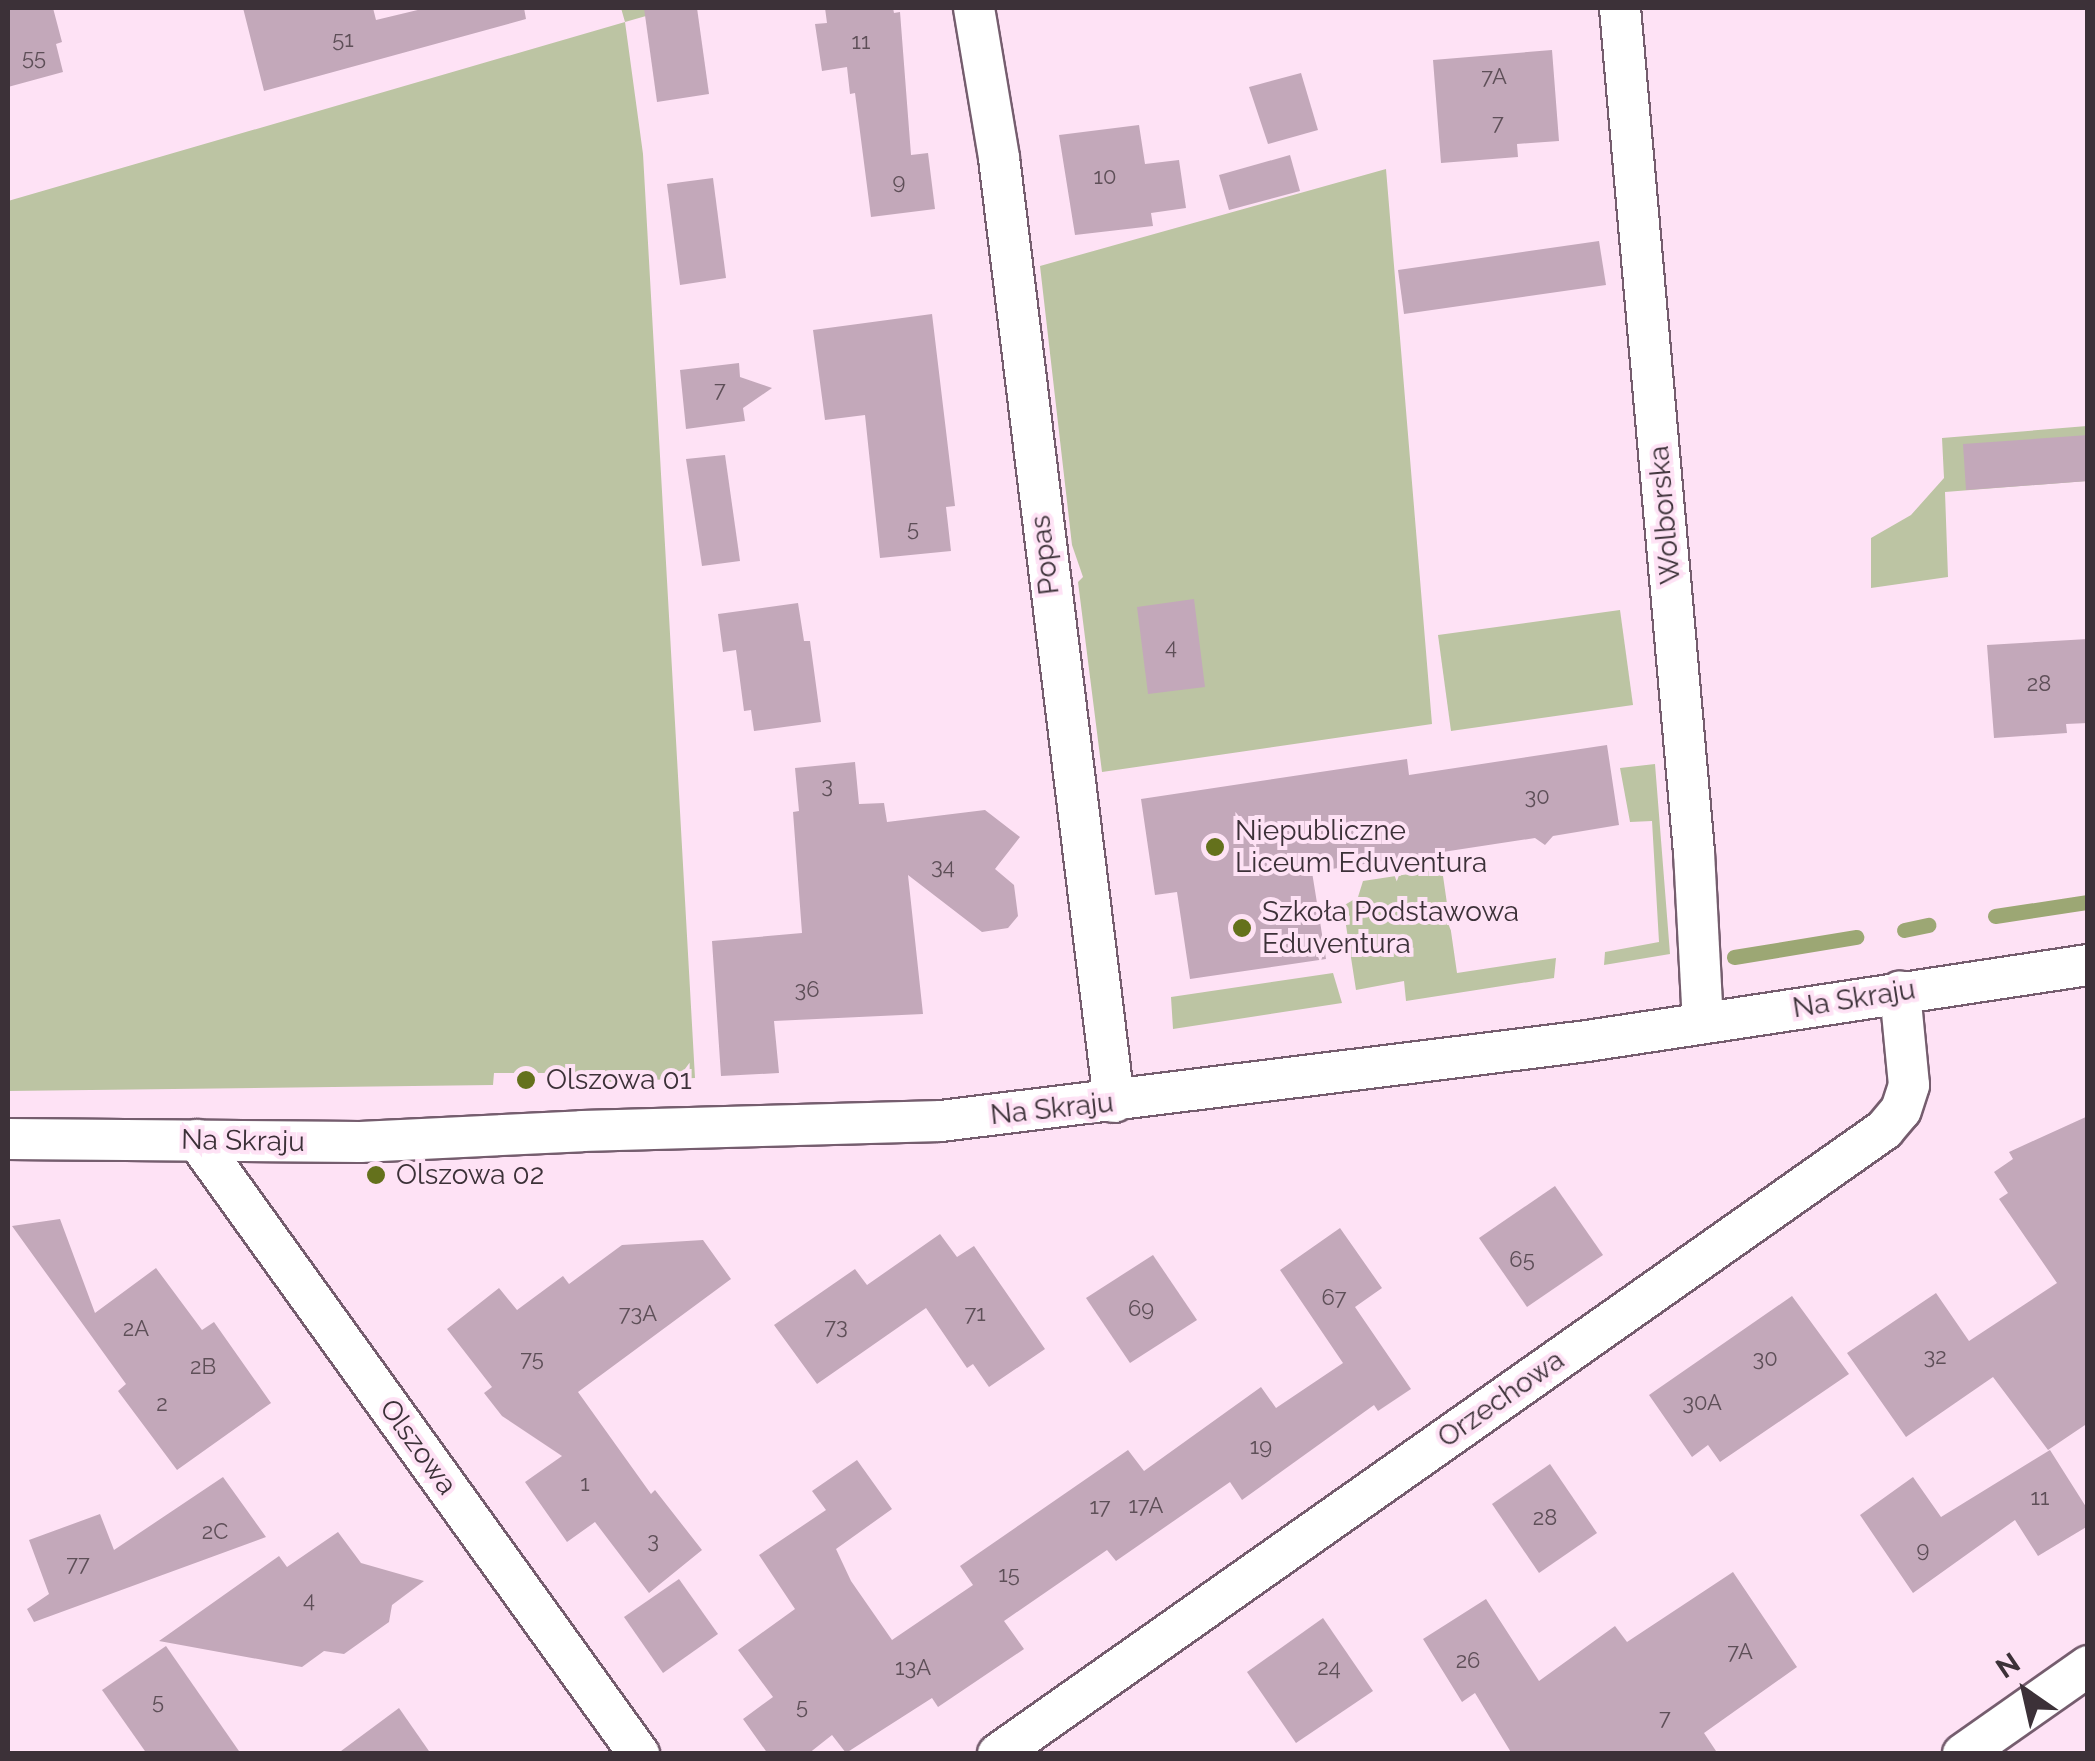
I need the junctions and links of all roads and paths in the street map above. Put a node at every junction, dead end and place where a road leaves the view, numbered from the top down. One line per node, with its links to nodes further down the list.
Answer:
1 (974, 8): 6 (street, Popas)
2 (1620, 8): 5 (street, Wolborska)
3 (2088, 965): 4 (street, Na Skraju)
4 (1900, 992): 5 (street, Na Skraju); 11 (street, Orzechowa)
5 (1703, 1024): 6 (street, Na Skraju)
6 (1114, 1102): 8 (street, Na Skraju)
7 (8, 1140): 8 (street, Na Skraju)
8 (197, 1140): 10 (street, Olszowa)
9 (2088, 1666): 12 (street)
10 (639, 1754)
11 (998, 1754)
12 (1963, 1754)

